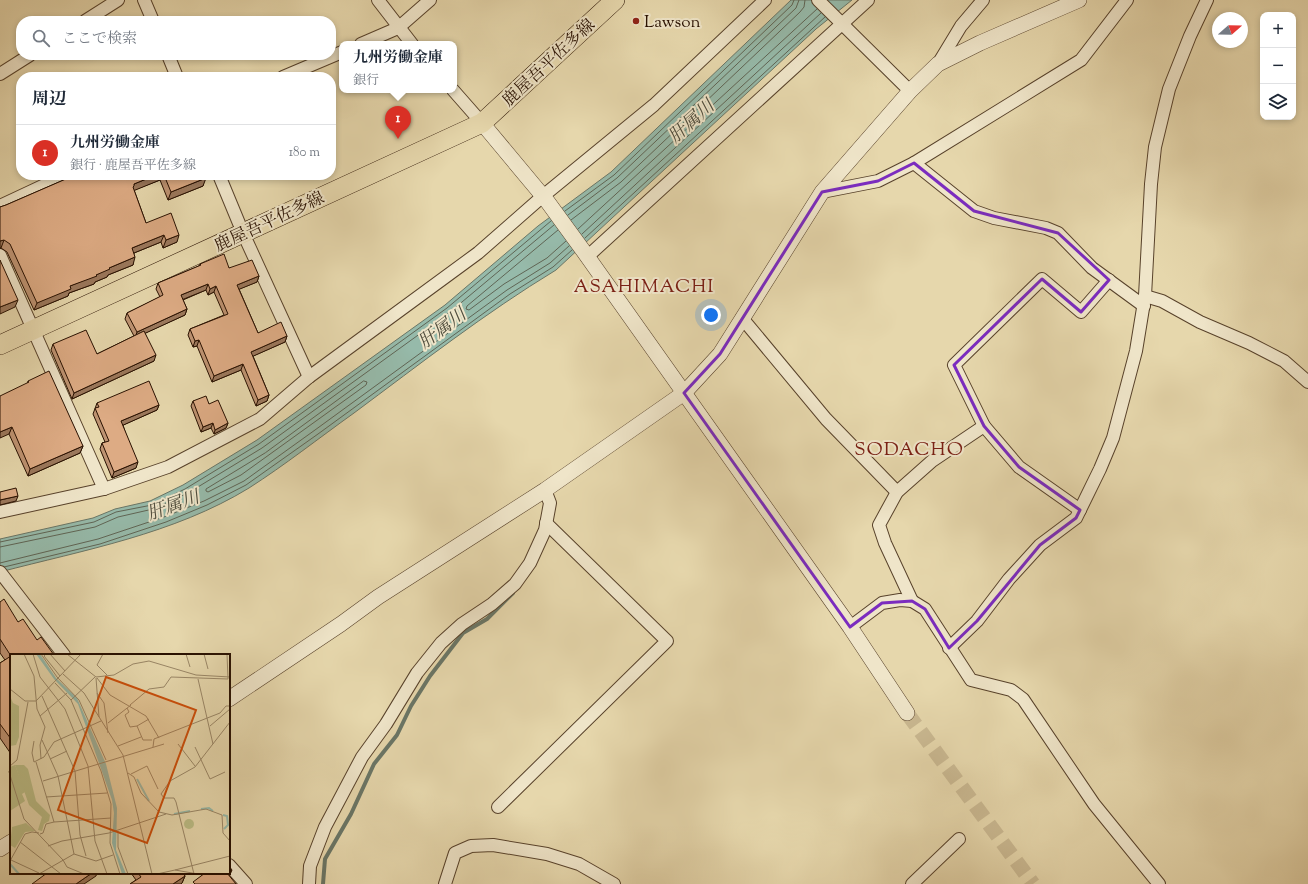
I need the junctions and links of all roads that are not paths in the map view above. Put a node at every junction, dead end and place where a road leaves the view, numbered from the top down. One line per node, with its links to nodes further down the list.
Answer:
1 (118, 0): 13 (street)
2 (144, 0): 14 (street)
3 (378, 0): 16 (street)
4 (430, 0): 16 (street)
5 (615, 0): 28 (main road, 鹿屋吾平佐多線)
6 (765, 0): 33 (street)
7 (818, 0): 15 (street)
8 (868, 0): 15 (street)
9 (983, 0): 22 (street)
10 (1079, 0): 22 (street)
11 (1127, 0): 29 (street)
12 (1207, 0): 39 (street)
13 (92, 16)
14 (151, 16)
15 (840, 21): 26 (street); 36 (street)
16 (398, 28): 17 (street); 18 (street)
17 (368, 41)
18 (409, 41)
19 (22, 60): 25 (street)
20 (170, 60): 23 (street)
21 (323, 60): 24 (street)
22 (938, 64): 26 (street)
23 (176, 72)
24 (295, 72)
25 (0, 74)
26 (910, 91): 32 (street)
27 (456, 93): 28 (street)
28 (482, 123): 33 (street); 35 (main road, 鹿屋吾平佐多線)
29 (914, 163): 32 (street); 38 (street)
30 (55, 180): 34 (street)
31 (221, 180): 35 (street)
32 (822, 192): 40 (street)
33 (545, 198): 36 (street); 43 (street)
34 (0, 206)
35 (243, 233): 41 (main road, 鹿屋吾平佐多線); 43 (street)
36 (584, 253): 45 (street)
37 (0, 255): 41 (street)
38 (1108, 280): 39 (street); 46 (street)
39 (1145, 301): 44 (street); 50 (street)
40 (742, 318): 45 (street); 49 (street)
41 (33, 330): 42 (main road, 鹿屋吾平佐多線); 47 (street)
42 (0, 345)
43 (309, 377): 47 (street)
44 (1308, 382)
45 (684, 393): 48 (street); 55 (street)
46 (984, 426): 49 (street); 50 (street)
47 (104, 489): 51 (street)
48 (545, 490): 52 (street); 58 (street)
49 (897, 492): 54 (street)
50 (1080, 510): 56 (street)
51 (0, 512)
52 (546, 523): 60 (street); 66 (street)
53 (4, 580): 57 (street)
54 (912, 601): 55 (street); 56 (street)
55 (850, 627): 59 (street)
56 (949, 648): 70 (street)
57 (63, 654)
58 (230, 698)
59 (907, 713)
60 (498, 807)
61 (958, 839): 69 (street)
62 (10, 843): 63 (street)
63 (0, 849)
64 (230, 865): 65 (street)
65 (246, 884)
66 (309, 884)
67 (445, 884): 68 (street)
68 (614, 884)
69 (912, 884)
70 (1159, 884)

